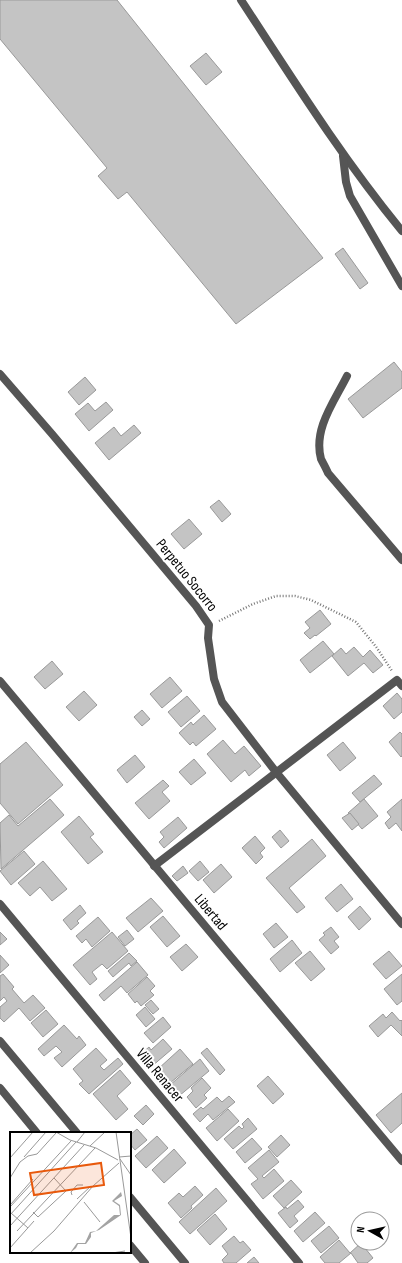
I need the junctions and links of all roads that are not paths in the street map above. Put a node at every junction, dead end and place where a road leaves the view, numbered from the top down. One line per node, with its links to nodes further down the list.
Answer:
1 (241, 0): 2 (street)
2 (343, 155): 3 (street); 4 (street)
3 (402, 231)
4 (402, 286)
5 (0, 374): 10 (street, Perpetuo Socorro)
6 (347, 376): 7 (street)
7 (402, 560)
8 (0, 681): 11 (street, Libertad)
9 (400, 683): 10 (street)
10 (276, 772): 11 (street); 13 (street, Perpetuo Socorro)
11 (154, 866): 18 (street, Libertad)
12 (0, 904): 23 (street, Villa Renacer)
13 (402, 924)
14 (0, 1041): 17 (street)
15 (0, 1088): 16 (street)
16 (36, 1132)
17 (75, 1132)
18 (402, 1161)
19 (131, 1198): 22 (street)
20 (131, 1246): 21 (street)
21 (145, 1263)
22 (185, 1263)
23 (299, 1263)

